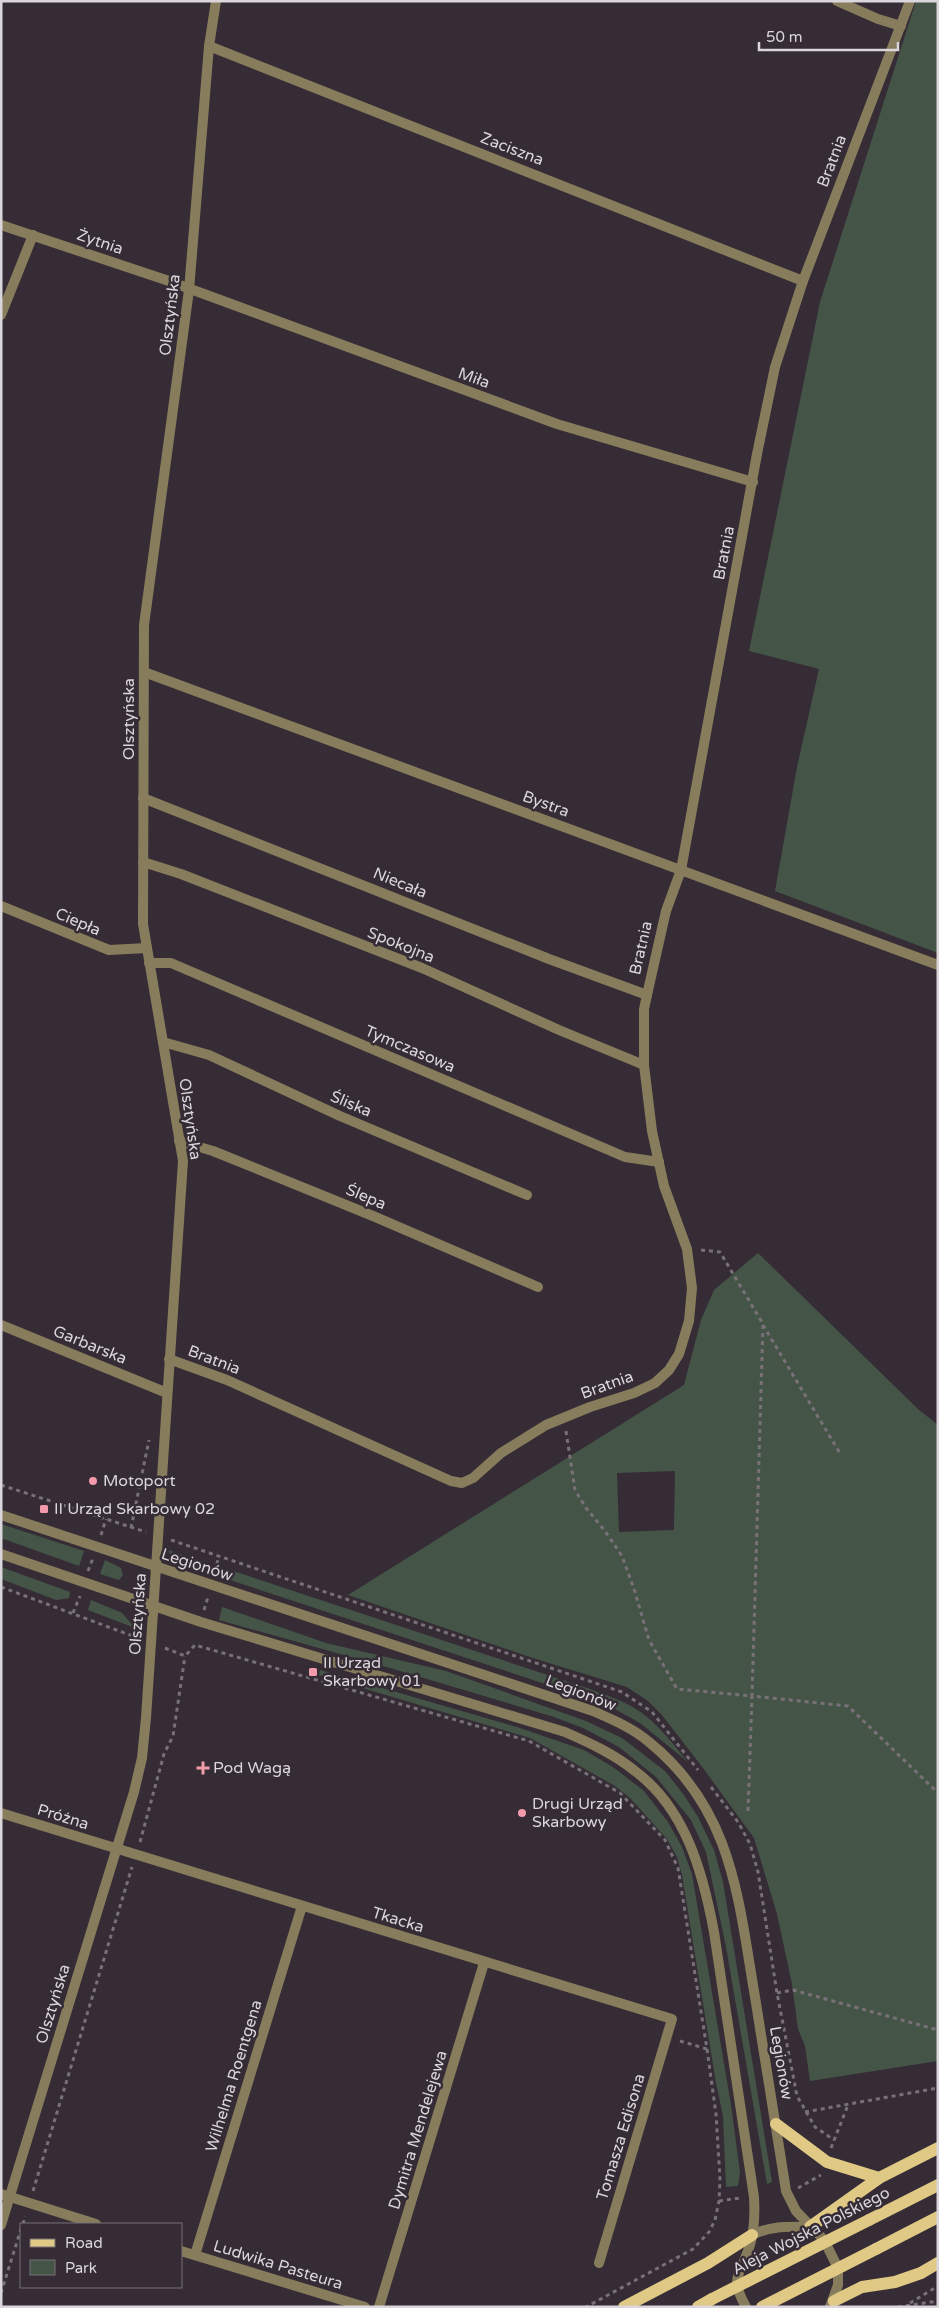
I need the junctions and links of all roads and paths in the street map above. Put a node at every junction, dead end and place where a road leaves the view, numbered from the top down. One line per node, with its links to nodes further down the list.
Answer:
1 (216, 1): 5 (street, Olsztyńska)
2 (837, 1): 4 (street)
3 (910, 1): 4 (street, Bratnia)
4 (901, 26): 8 (street, Bratnia)
5 (209, 46): 8 (street, Zaciszna); 9 (street, Olsztyńska)
6 (1, 225): 7 (street, Żytnia)
7 (33, 235): 9 (street, Żytnia); 10 (street)
8 (803, 281): 11 (street, Bratnia)
9 (189, 290): 11 (street, Miła); 12 (street, Olsztyńska)
10 (1, 315)
11 (753, 482): 15 (street, Bratnia)
12 (144, 672): 13 (street, Olsztyńska); 15 (street, Bystra)
13 (143, 798): 14 (street, Olsztyńska); 20 (street, Niecała)
14 (144, 862): 17 (street, Olsztyńska); 22 (street, Spokojna)
15 (680, 870): 19 (street, Bystra); 20 (street, Bratnia)
16 (1, 906): 17 (street, Ciepła)
17 (147, 948): 18 (street, Olsztyńska)
18 (149, 963): 21 (street, Olsztyńska); 24 (street, Tymczasowa)
19 (938, 964)
20 (646, 995): 22 (street, Bratnia)
21 (163, 1042): 23 (street, Olsztyńska); 25 (street, Śliska)
22 (644, 1064): 24 (street, Bratnia)
23 (179, 1141): 27 (street, Ślepa); 30 (street, Olsztyńska)
24 (659, 1162): 26 (street, Bratnia)
25 (527, 1195)
26 (687, 1249): 28 (path); 32 (street, Bratnia)
27 (538, 1287)
28 (763, 1324): 34 (path); 55 (path)
29 (1, 1325): 31 (street, Garbarska)
30 (169, 1359): 31 (street, Olsztyńska); 32 (street, Bratnia)
31 (167, 1393): 43 (street, Olsztyńska)
32 (562, 1418): 55 (path)
33 (150, 1435): 37 (path)
34 (841, 1455)
35 (1, 1485): 37 (path)
36 (1, 1515): 43 (street, Legionów)
37 (106, 1520): 38 (path)
38 (100, 1536)
39 (169, 1539): 42 (path)
40 (1, 1554): 48 (street)
41 (94, 1555): 44 (path)
42 (219, 1556): 45 (path); 56 (path)
43 (156, 1567): 48 (street, Olsztyńska); 73 (street, Legionów)
44 (89, 1570)
45 (214, 1574)
46 (1, 1587): 49 (path)
47 (80, 1595): 49 (path)
48 (153, 1606): 61 (street, Olsztyńska); 90 (street)
49 (73, 1614): 50 (path)
50 (137, 1638)
51 (196, 1640): 52 (path)
52 (195, 1645): 54 (path); 69 (path)
53 (172, 1651): 54 (path)
54 (185, 1656): 62 (path)
55 (752, 1696): 58 (path); 59 (path)
56 (703, 1776)
57 (709, 1784): 65 (path)
58 (938, 1793)
59 (748, 1811)
60 (1, 1813): 61 (street, Próżna)
61 (116, 1849): 62 (street, Tkacka); 80 (street, Olsztyńska)
62 (136, 1855): 63 (street, Tkacka); 83 (path)
63 (302, 1906): 64 (street, Tkacka); 92 (street, Wilhelma Roentgena)
64 (484, 1963): 66 (street, Tkacka); 101 (street, Dymitra Mendelejewa)
65 (777, 1993): 67 (path); 72 (path)
66 (672, 2019): 68 (street, Tomasza Edisona)
67 (938, 2030)
68 (667, 2037): 69 (path); 93 (street, Tomasza Edisona)
69 (707, 2049): 82 (path)
70 (938, 2088): 71 (path)
71 (848, 2105): 72 (path); 74 (path)
72 (805, 2112): 74 (path)
73 (776, 2124): 76 (main road); 79 (street, Legionów)
74 (834, 2140): 76 (path)
75 (938, 2148): 77 (main road)
76 (827, 2162): 77 (main road); 79 (path)
77 (879, 2178): 88 (main road)
78 (938, 2185): 104 (main road, Aleja Wojska Polskiego, bridge)
79 (786, 2191): 88 (street, Legionów)
80 (6, 2196): 83 (street); 87 (street, Olsztyńska)
81 (729, 2198): 82 (path)
82 (719, 2201): 102 (path)
83 (29, 2203): 85 (path); 86 (street)
84 (938, 2217): 106 (main road, bridge)
85 (23, 2223)
86 (93, 2223)
87 (1, 2225)
88 (810, 2227): 90 (street); 98 (street, Legionów)
89 (20, 2232): 96 (path)
90 (752, 2235): 103 (main road); 105 (street)
91 (182, 2251): 92 (street, Ludwika Pasteura)
92 (195, 2255): 100 (street, Ludwika Pasteura)
93 (599, 2263)
94 (938, 2263): 98 (main road)
95 (938, 2286): 99 (path)
96 (1, 2294)
97 (938, 2301): 99 (path)
98 (832, 2304)
99 (907, 2304): 107 (path)
100 (365, 2307)
101 (379, 2307)
102 (586, 2307)
103 (624, 2307)
104 (698, 2307)
105 (746, 2307)
106 (762, 2307)
107 (898, 2307)

